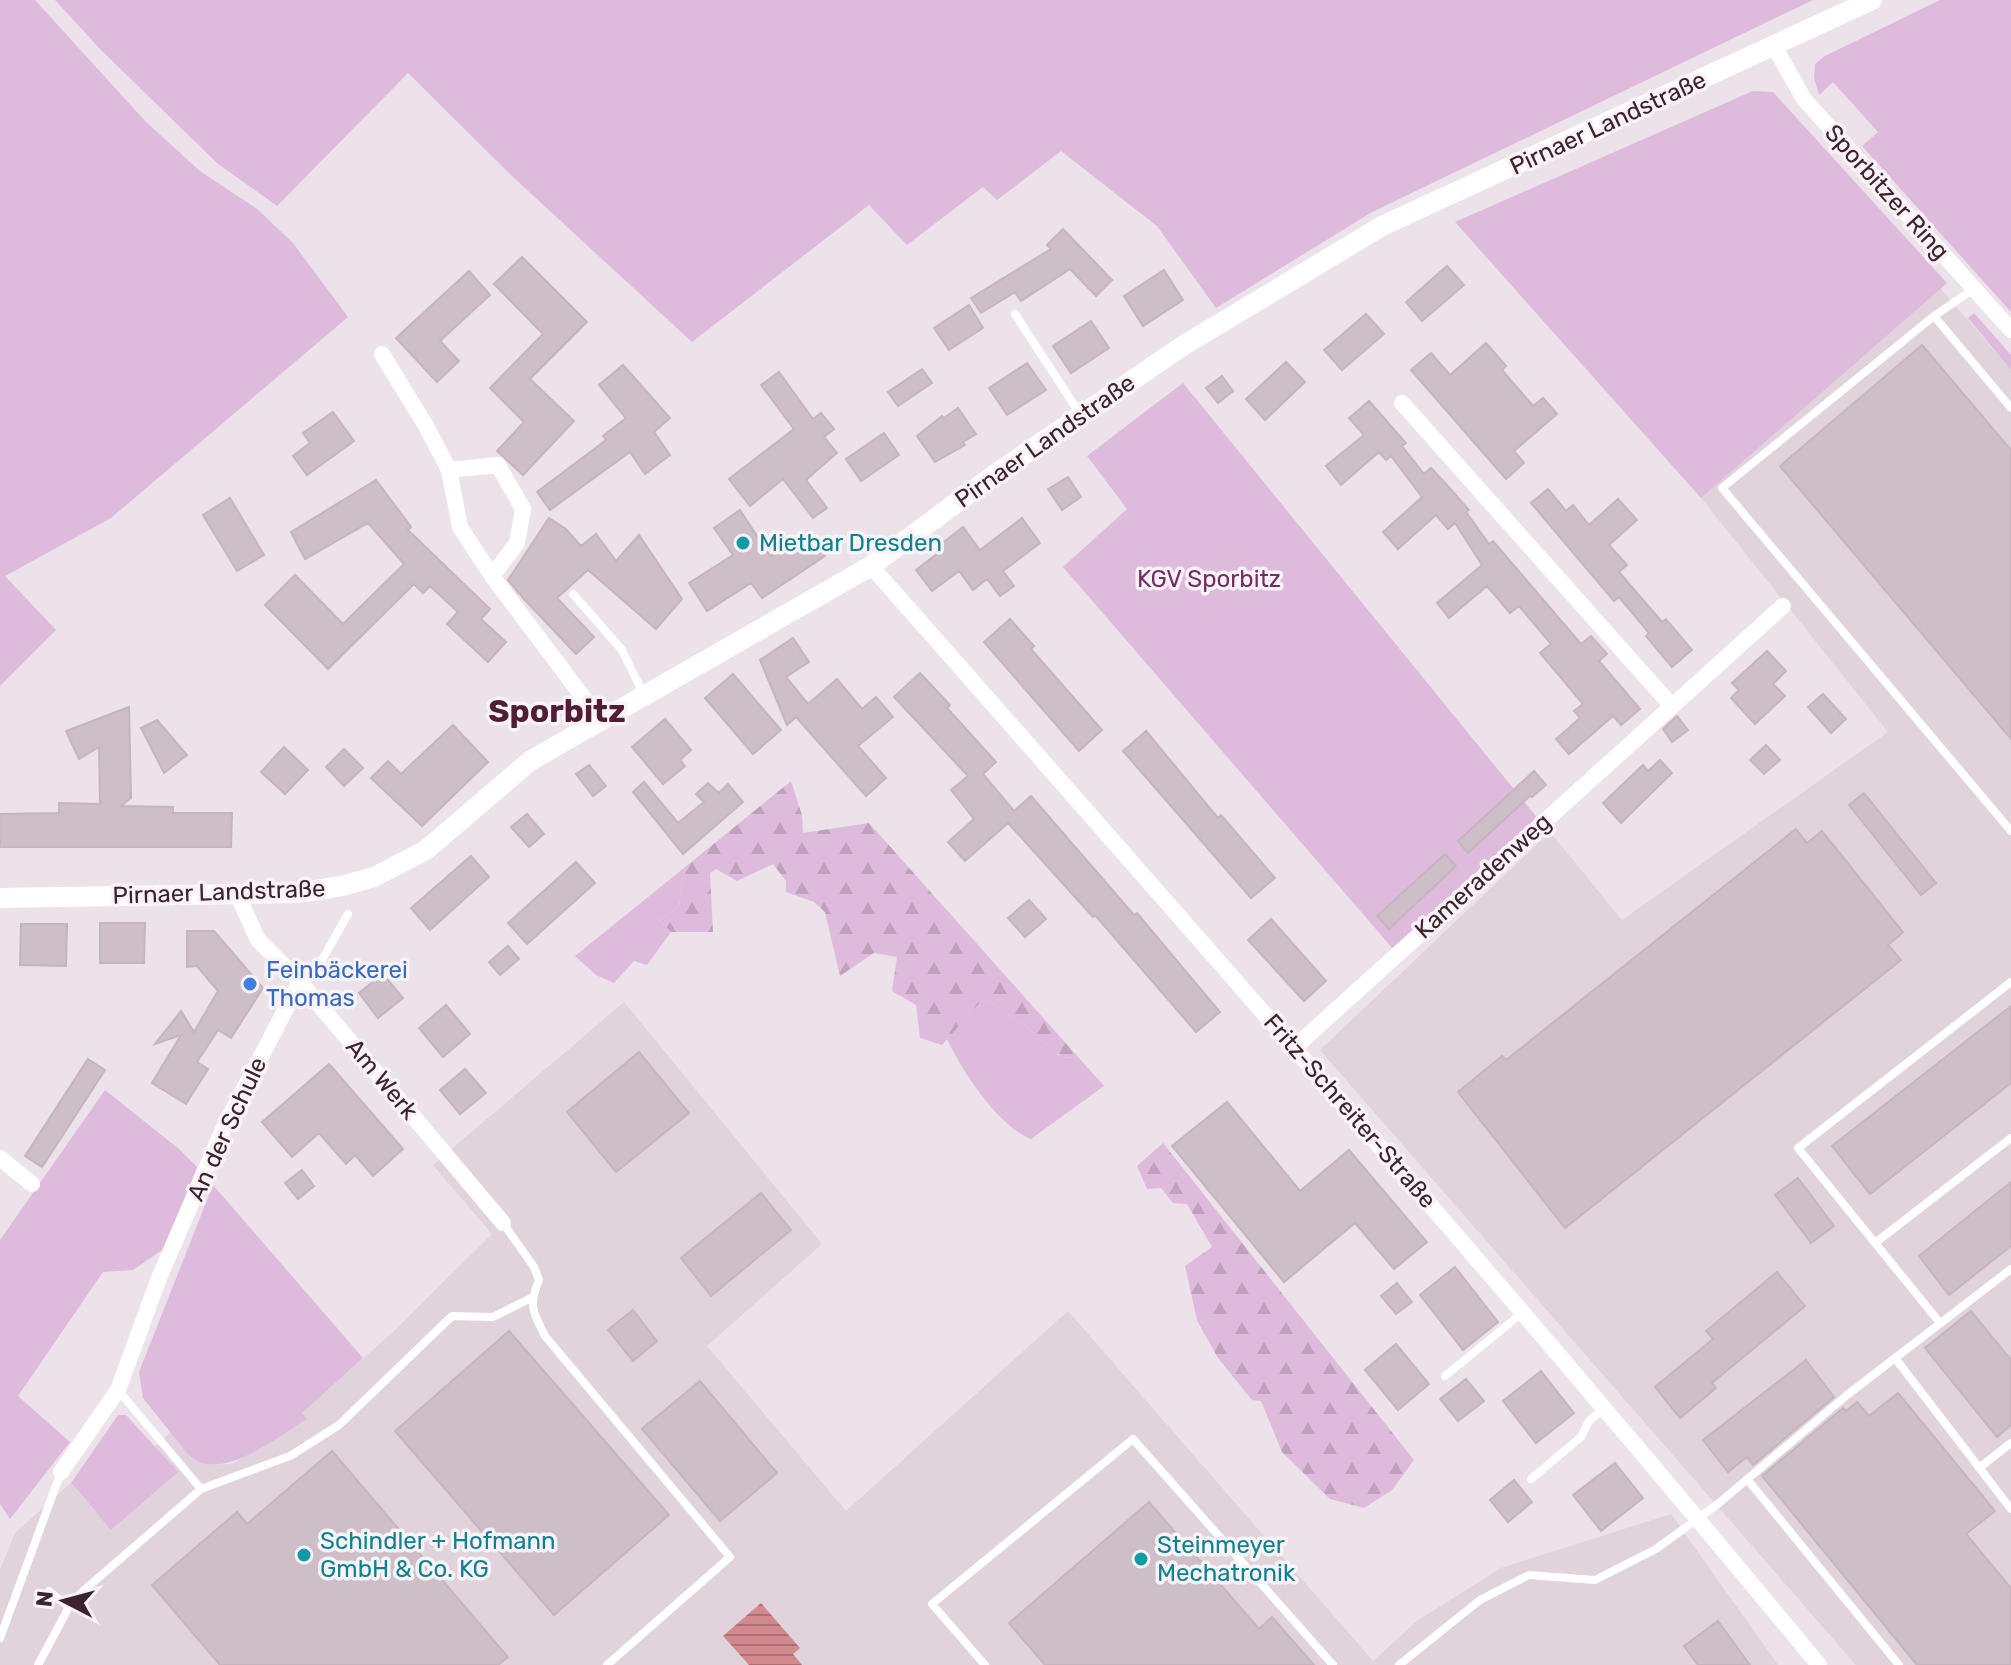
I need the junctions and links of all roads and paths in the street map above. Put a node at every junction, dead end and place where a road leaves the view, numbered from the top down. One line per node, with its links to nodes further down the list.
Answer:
1 (1872, 0): 2 (street, Pirnaer Landstraße)
2 (1774, 46): 3 (street, Sporbitzer Ring); 10 (street, Pirnaer Landstraße)
3 (1975, 288): 5 (lane); 6 (street, Sporbitzer Ring)
4 (1015, 314): 10 (lane)
5 (1934, 316): 9 (lane); 19 (lane)
6 (2011, 330)
7 (382, 354): 11 (street)
8 (1402, 403): 17 (street)
9 (2011, 408)
10 (1081, 415): 12 (street, Pirnaer Landstraße)
11 (449, 470): 13 (street); 13 (street)
12 (871, 566): 16 (street, Pirnaer Landstraße); 25 (street, Fritz-Schreiter-Straße)
13 (492, 576): 18 (street)
14 (573, 594): 16 (lane)
15 (1783, 606): 17 (street, Kameradenweg)
16 (645, 695): 18 (street, Pirnaer Landstraße)
17 (1671, 705): 25 (street, Kameradenweg)
18 (601, 721): 20 (street, Pirnaer Landstraße)
19 (2011, 831)
20 (238, 896): 21 (street, Pirnaer Landstraße); 23 (street, Am Werk)
21 (0, 898)
22 (348, 914): 23 (lane)
23 (300, 982): 29 (street, Am Werk); 37 (street, An der Schule)
24 (2011, 982): 30 (lane)
25 (1295, 1047): 33 (street, Fritz-Schreiter-Straße)
26 (2011, 1138): 30 (lane)
27 (0, 1158): 28 (street)
28 (32, 1184)
29 (503, 1223): 32 (lane)
30 (1875, 1243): 34 (lane)
31 (2011, 1269): 34 (lane)
32 (531, 1298): 44 (lane); 51 (lane)
33 (1522, 1312): 36 (lane); 38 (street, Fritz-Schreiter-Straße)
34 (1940, 1323): 35 (lane)
35 (1895, 1358): 40 (lane); 43 (lane)
36 (1445, 1376)
37 (118, 1390): 41 (street); 44 (lane)
38 (1604, 1408): 42 (lane); 46 (street, Fritz-Schreiter-Straße)
39 (2011, 1443): 40 (lane)
40 (1979, 1468): 45 (lane)
41 (61, 1472): 49 (lane)
42 (1531, 1479)
43 (1747, 1479): 46 (lane); 56 (lane)
44 (201, 1489): 48 (lane)
45 (2011, 1509)
46 (1697, 1518): 54 (lane); 55 (street, Fritz-Schreiter-Straße)
47 (49, 1591): 48 (lane)
48 (69, 1607): 50 (lane)
49 (0, 1638)
50 (38, 1665)
51 (607, 1665)
52 (985, 1665): 53 (lane)
53 (1333, 1665)
54 (1399, 1665)
55 (1819, 1665)
56 (1899, 1665)

